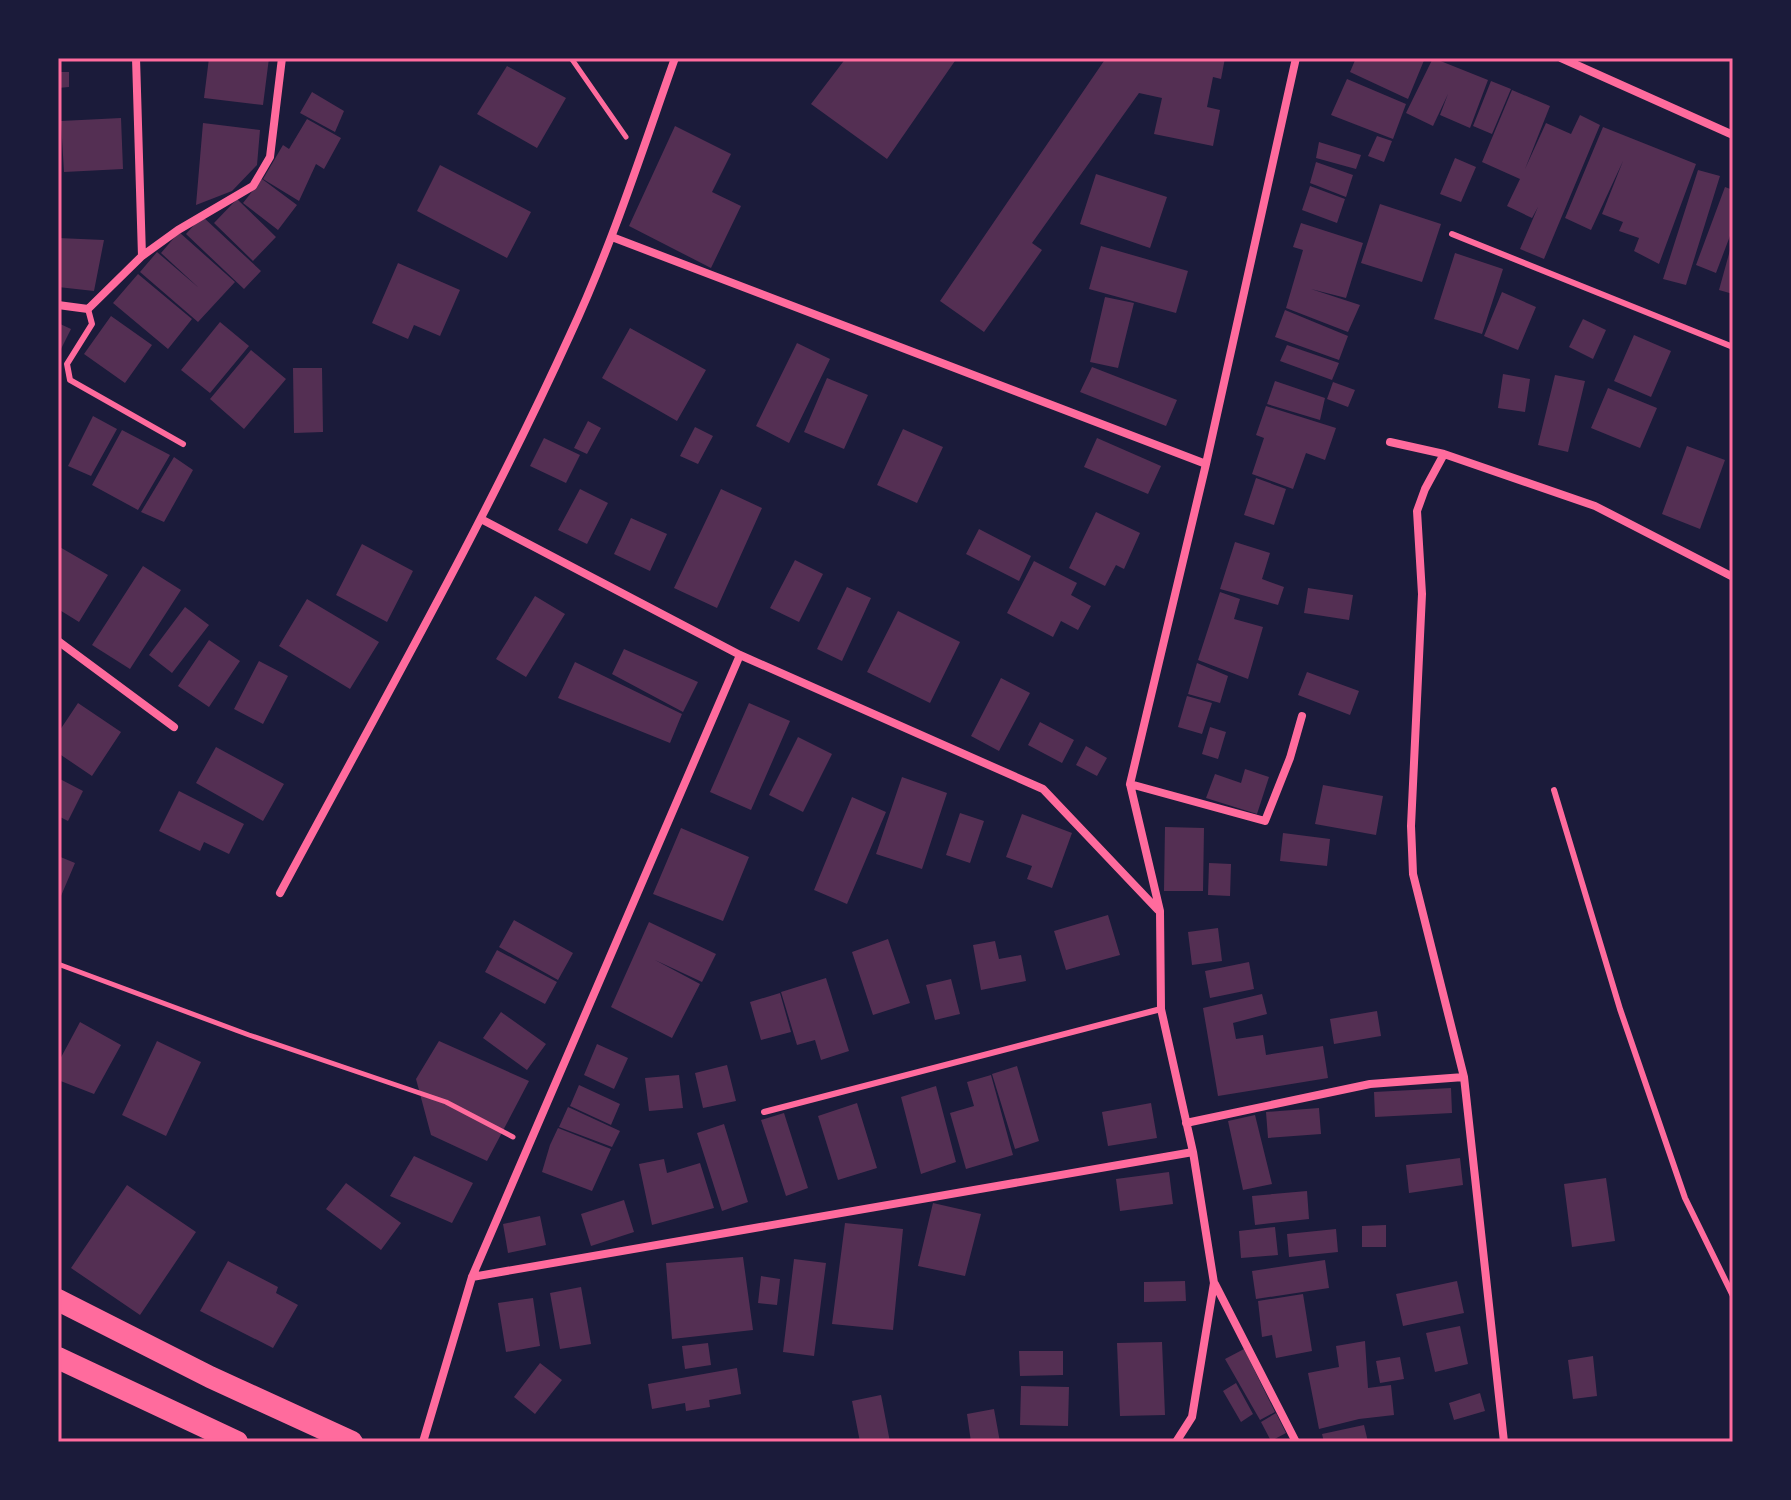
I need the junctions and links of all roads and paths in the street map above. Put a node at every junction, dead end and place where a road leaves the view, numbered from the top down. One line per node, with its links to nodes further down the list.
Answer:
1 (136, 58): 11 (street)
2 (282, 58): 11 (street)
3 (571, 58): 8 (path)
4 (675, 58): 8 (street)
5 (1296, 58): 18 (street)
6 (1561, 58): 7 (street)
7 (1733, 135)
8 (639, 158): 10 (street)
9 (1452, 234): 14 (lane)
10 (612, 237): 18 (street); 19 (street)
11 (142, 256): 13 (street)
12 (58, 305): 13 (street)
13 (88, 309): 16 (lane)
14 (1733, 347)
15 (1390, 442): 17 (street)
16 (183, 444)
17 (1444, 454): 20 (street); 31 (street)
18 (1206, 464): 25 (street)
19 (481, 519): 22 (street); 27 (street)
20 (1733, 577)
21 (58, 641): 24 (street)
22 (740, 655): 28 (street); 34 (street)
23 (1302, 716): 25 (street)
24 (174, 727)
25 (1130, 784): 28 (street)
26 (1554, 790): 38 (lane)
27 (280, 893)
28 (1160, 911): 30 (street)
29 (58, 964): 34 (path)
30 (1161, 1009): 32 (lane); 33 (street)
31 (1464, 1077): 33 (street); 46 (street)
32 (764, 1112)
33 (1186, 1123): 35 (street)
34 (529, 1145): 36 (street)
35 (1193, 1152): 36 (street); 37 (street)
36 (472, 1277): 43 (street)
37 (1214, 1283): 44 (street); 45 (street)
38 (1733, 1296)
39 (58, 1300): 42 (highway)
40 (58, 1358): 41 (highway)
41 (237, 1442)
42 (352, 1442)
43 (423, 1442)
44 (1176, 1442)
45 (1296, 1442)
46 (1504, 1442)

